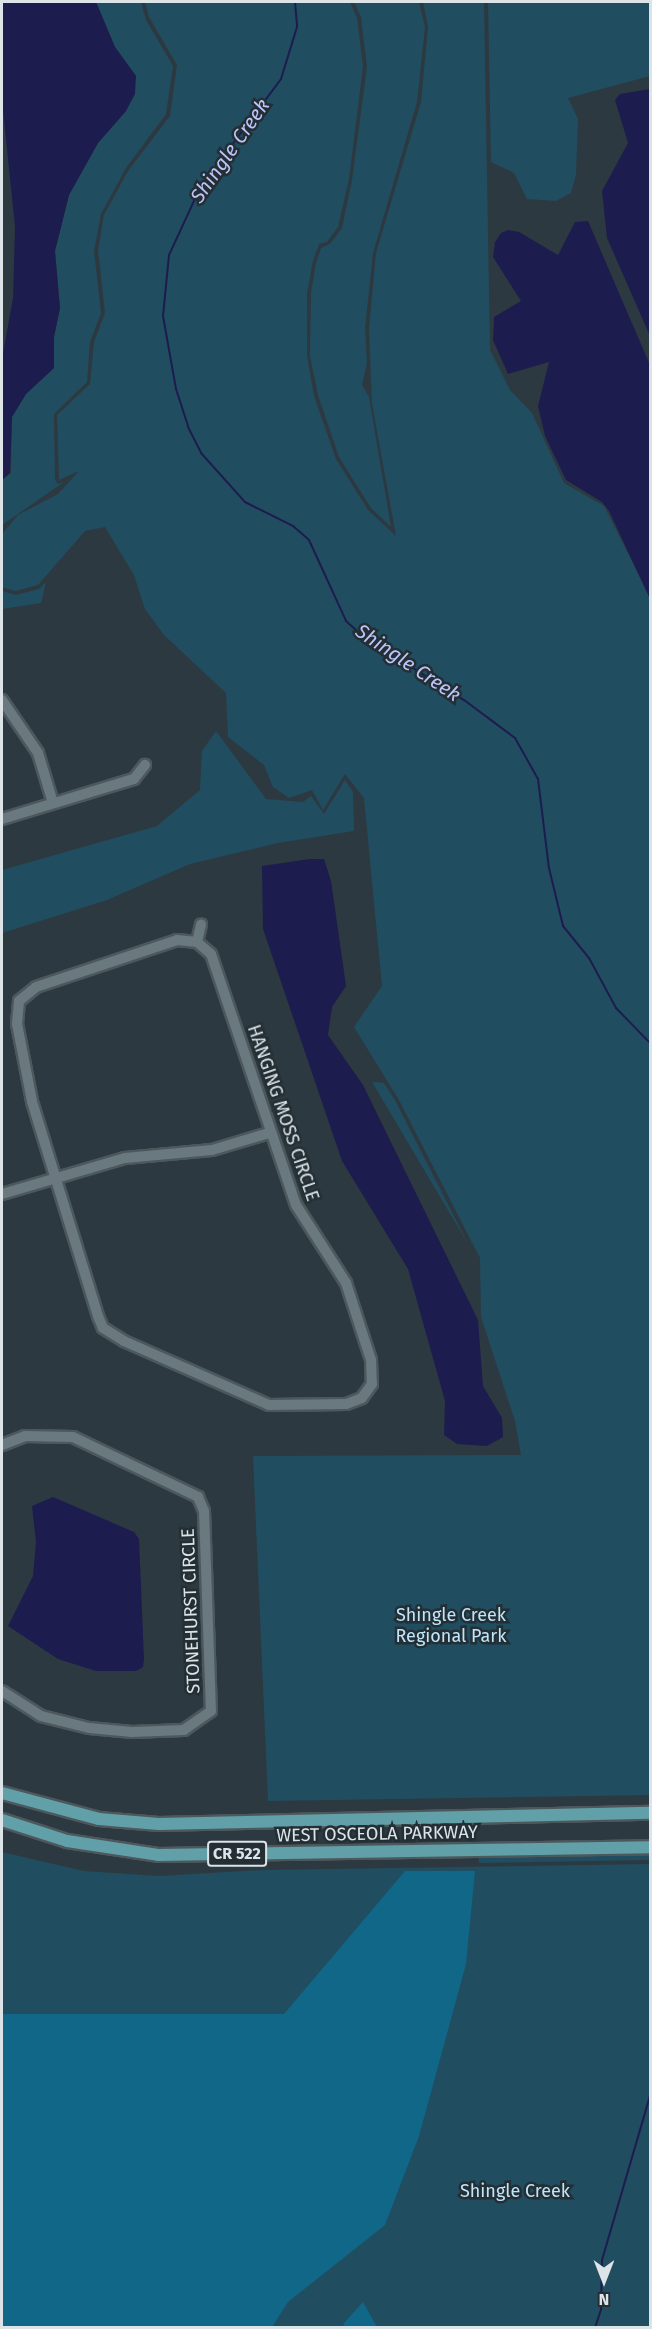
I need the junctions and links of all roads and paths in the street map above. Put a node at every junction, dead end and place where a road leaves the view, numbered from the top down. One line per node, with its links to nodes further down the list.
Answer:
1 (2, 700): 3 (street)
2 (145, 765): 3 (street)
3 (53, 803): 4 (street)
4 (2, 819)
5 (201, 924): 6 (street)
6 (197, 942): 7 (street, HANGING MOSS CIRCLE); 8 (street, HANGING MOSS CIRCLE)
7 (269, 1133): 8 (street); 8 (street, HANGING MOSS CIRCLE)
8 (54, 1177): 9 (street)
9 (2, 1194)
10 (2, 1445): 11 (street, STONEHURST CIRCLE)
11 (2, 1691)
12 (2, 1793): 13 (main road, WEST OSCEOLA PARKWAY / CR 522)
13 (651, 1813)
14 (2, 1820): 15 (main road, WEST OSCEOLA PARKWAY / CR 522)
15 (651, 1847)

